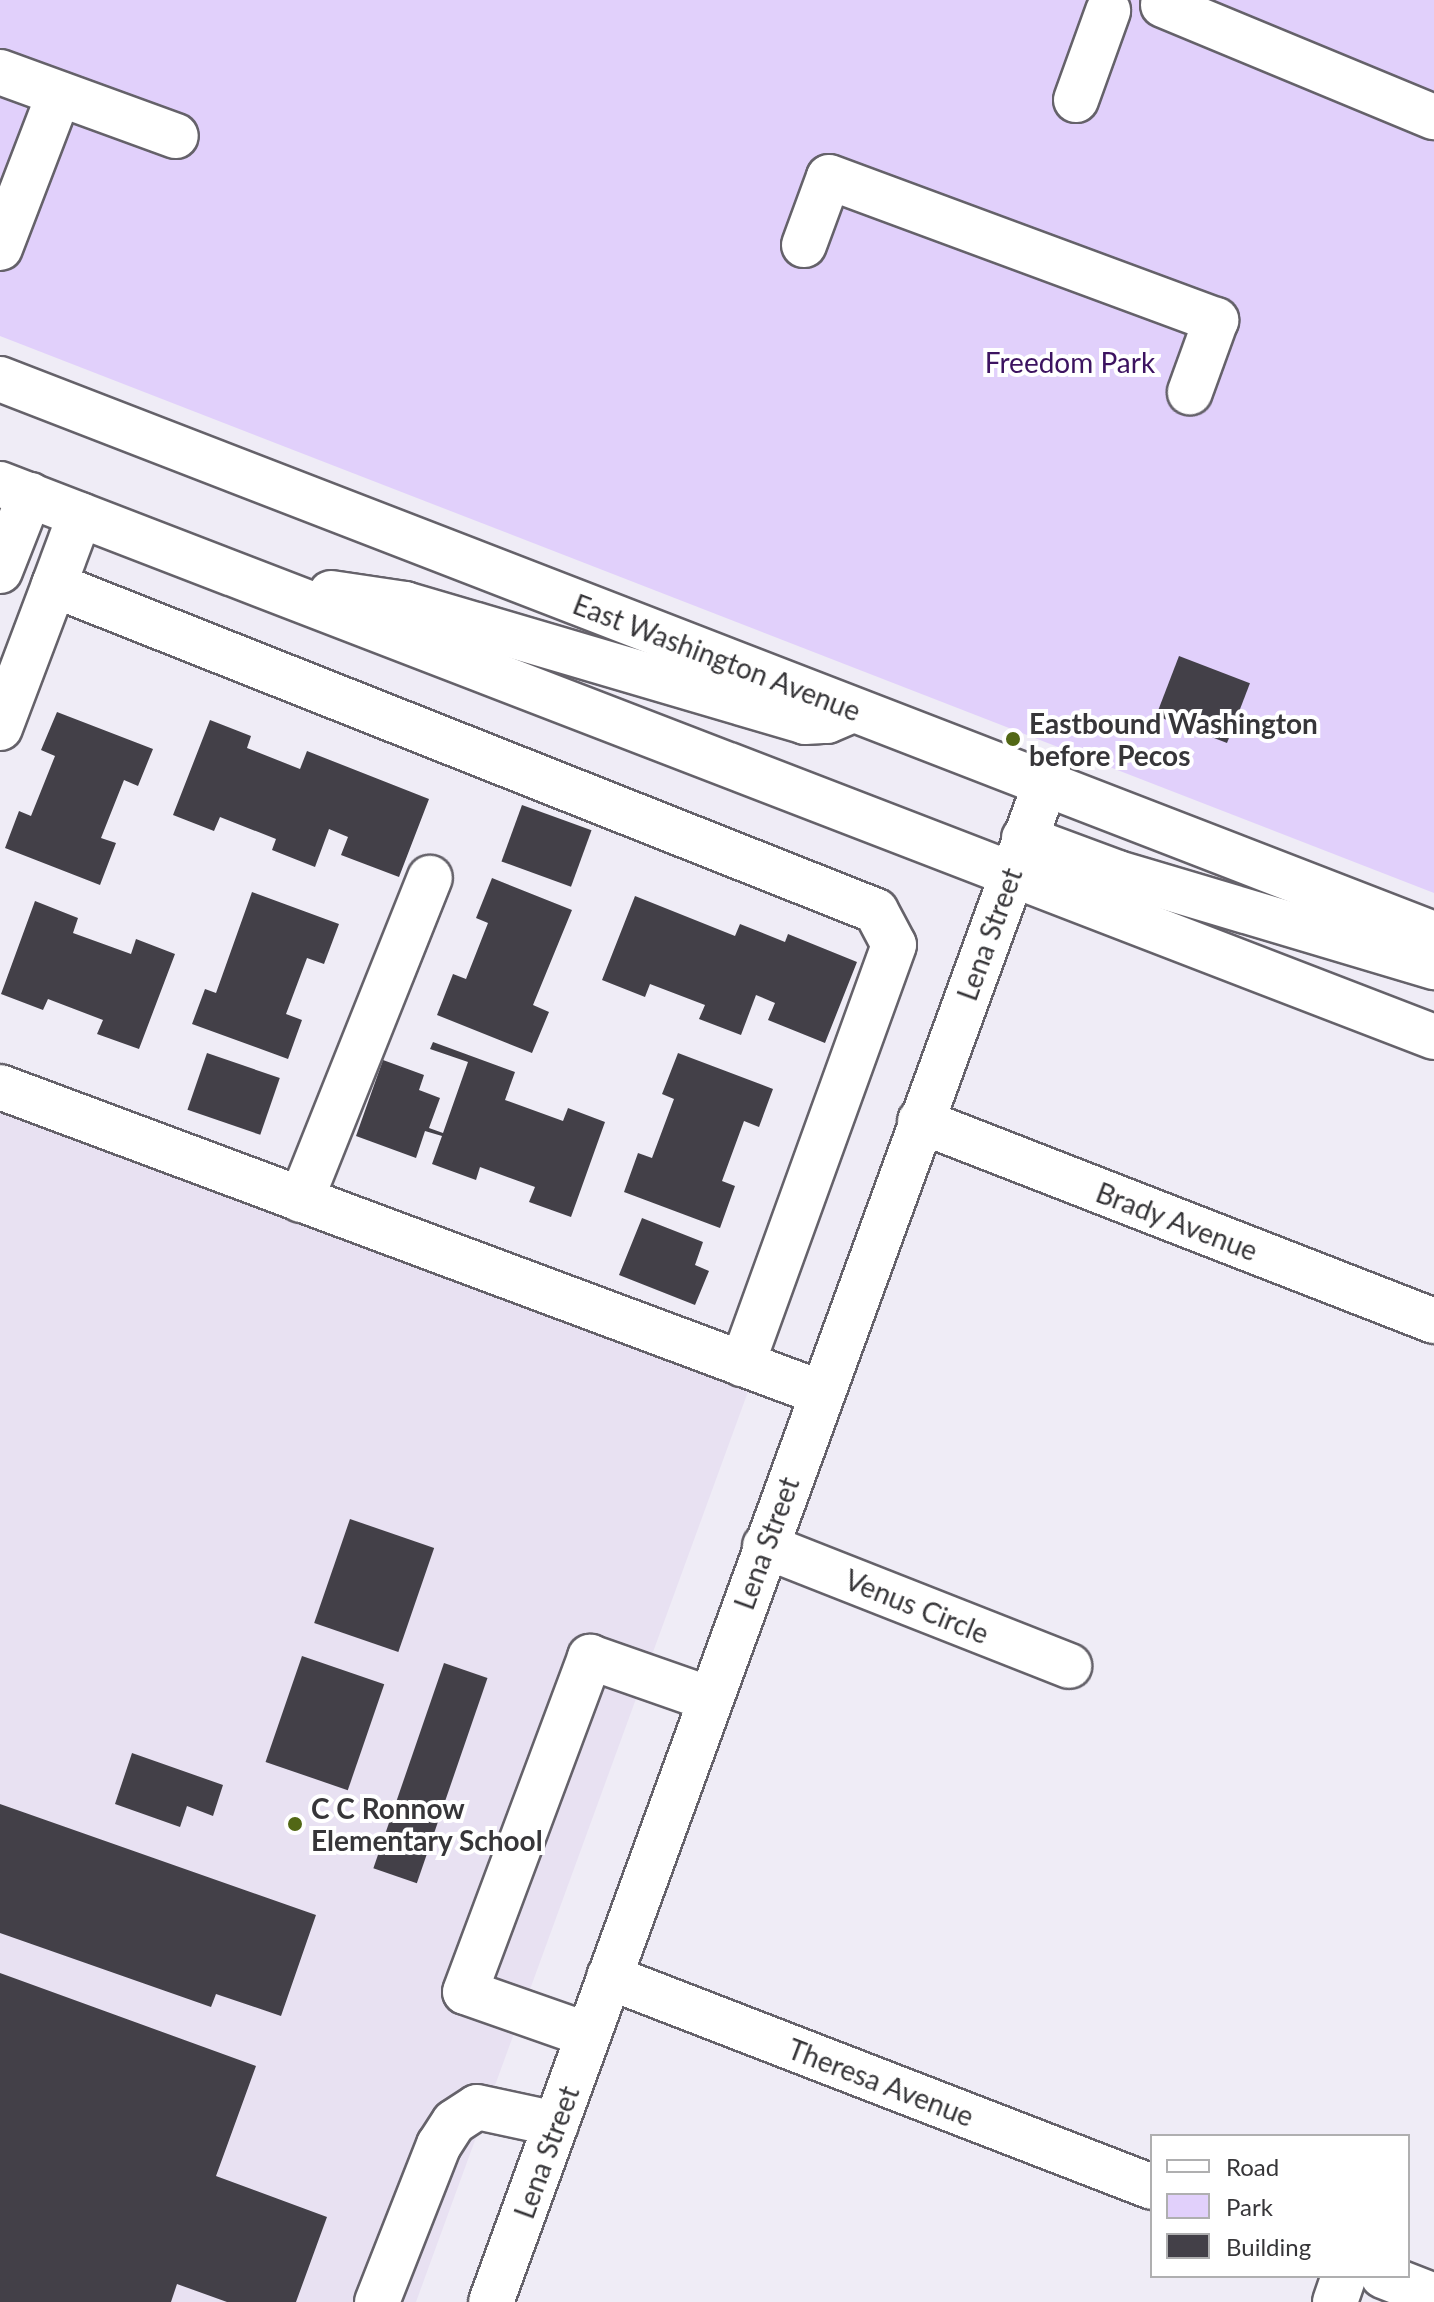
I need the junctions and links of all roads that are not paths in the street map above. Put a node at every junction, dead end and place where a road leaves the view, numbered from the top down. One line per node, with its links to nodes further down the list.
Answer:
1 (1166, 2): 2 (main road); 6 (main road)
2 (1098, 5): 5 (main road)
3 (0, 72): 4 (main road)
4 (59, 94): 7 (main road); 9 (main road)
5 (1076, 100)
6 (1434, 117)
7 (176, 136)
8 (804, 245): 11 (main road)
9 (0, 248)
10 (0, 379): 17 (main road, East Washington Avenue)
11 (1190, 392)
12 (15, 489): 13 (main road); 14 (main road)
13 (80, 515): 15 (main road); 16 (main road)
14 (0, 571)
15 (253, 581): 17 (main road); 20 (main road)
16 (54, 585): 18 (main road); 29 (main road)
17 (850, 709): 19 (main road, East Washington Avenue)
18 (0, 728)
19 (1045, 785): 20 (main road, Lena Street); 22 (main road, East Washington Avenue)
20 (1018, 856): 23 (main road); 24 (main road); 26 (main road, Lena Street)
21 (430, 878): 27 (main road)
22 (1434, 934)
23 (1434, 967)
24 (1434, 1037)
25 (0, 1087): 27 (main road)
26 (920, 1121): 28 (main road, Brady Avenue); 30 (main road, Lena Street)
27 (301, 1200): 29 (main road)
28 (1434, 1321)
29 (742, 1364): 30 (main road)
30 (821, 1393): 31 (main road, Lena Street)
31 (765, 1546): 32 (main road, Venus Circle); 33 (main road, Lena Street)
32 (1069, 1666)
33 (710, 1699): 34 (main road, Lena Street); 35 (main road)
34 (609, 1977): 35 (main road, Lena Street); 37 (main road, Theresa Avenue)
35 (588, 2035): 36 (main road, Lena Street)
36 (556, 2124): 41 (main road); 42 (main road, Lena Street)
37 (1150, 2186)
38 (1343, 2278): 43 (main road)
39 (1388, 2278): 40 (main road)
40 (1434, 2296)
41 (377, 2302)
42 (491, 2302)
43 (1335, 2302)

